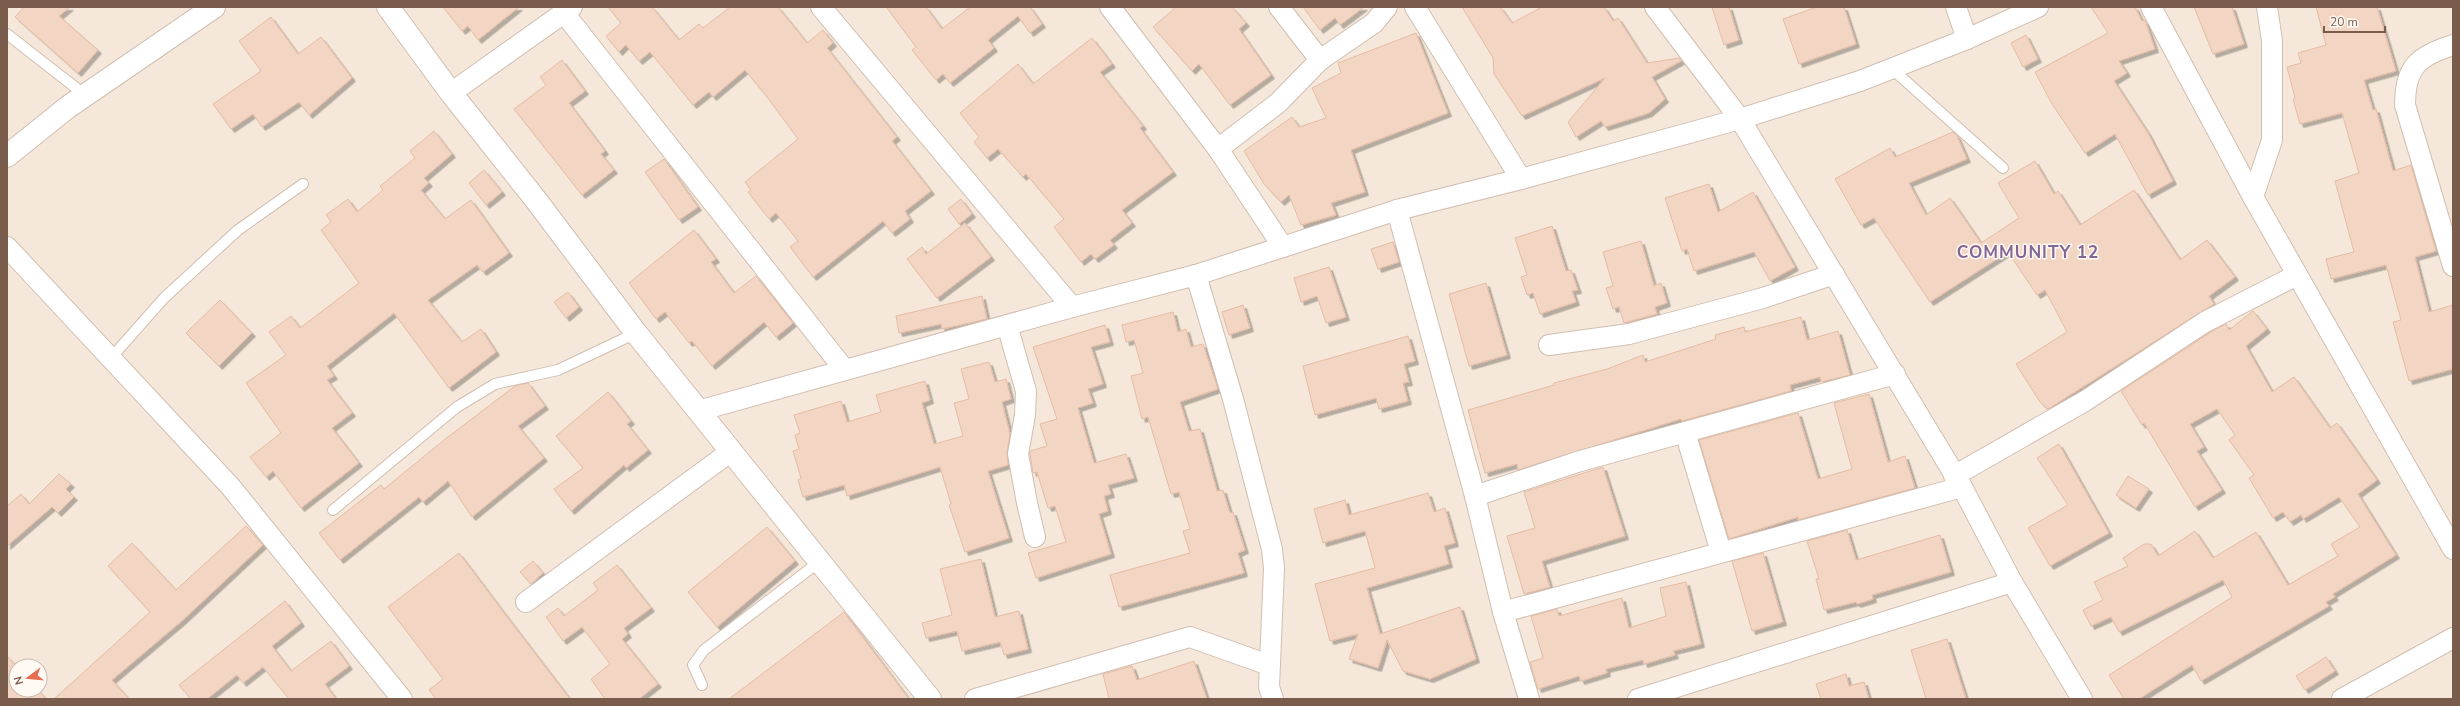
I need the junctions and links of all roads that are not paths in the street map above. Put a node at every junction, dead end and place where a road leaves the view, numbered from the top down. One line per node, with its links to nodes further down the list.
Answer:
1 (214, 7): 20 (street)
2 (388, 7): 19 (street)
3 (822, 7): 35 (street)
4 (1110, 7): 22 (street)
5 (1279, 7): 17 (street)
6 (1387, 7): 17 (street)
7 (1415, 7): 25 (street)
8 (1655, 7): 21 (street)
9 (1956, 7): 15 (street)
10 (2038, 7): 15 (street)
11 (2151, 7): 27 (street)
12 (2267, 7): 27 (street)
13 (568, 10): 19 (street); 40 (street)
14 (7, 34): 20 (lane)
15 (1967, 39): 18 (street)
16 (2453, 45): 31 (street)
17 (1320, 60): 22 (street)
18 (1891, 68): 21 (street); 24 (lane)
19 (451, 93): 37 (street)
20 (85, 95): 23 (street)
21 (1740, 119): 25 (street); 32 (street)
22 (1218, 149): 29 (street)
23 (7, 156)
24 (2003, 168)
25 (1521, 179): 28 (street)
26 (303, 184): 39 (lane)
27 (2253, 197): 34 (street)
28 (1397, 210): 29 (street); 46 (street)
29 (1283, 247): 33 (street)
30 (10, 256): 39 (street)
31 (2453, 266)
32 (1834, 274): 38 (street); 41 (street)
33 (1196, 275): 35 (street); 56 (street)
34 (2297, 275): 45 (street); 49 (street)
35 (1072, 306): 36 (street)
36 (1007, 326): 40 (street); 48 (street)
37 (636, 333): 42 (street); 47 (lane)
38 (1549, 345)
39 (111, 358): 58 (street)
40 (844, 369): 42 (street)
41 (1895, 374): 43 (street); 45 (street)
42 (698, 411): 44 (street)
43 (1685, 432): 46 (street); 50 (street)
44 (730, 452): 51 (street); 53 (street)
45 (1958, 482): 50 (street); 52 (street)
46 (1475, 496): 54 (street)
47 (332, 510)
48 (1035, 537)
49 (2453, 549)
50 (1721, 552): 54 (street)
51 (819, 562): 57 (lane); 59 (street)
52 (2012, 582): 63 (street); 64 (street)
53 (526, 602)
54 (1503, 612): 62 (street)
55 (2453, 638): 65 (street)
56 (1269, 665): 60 (street); 61 (street)
57 (702, 685)
58 (402, 699)
59 (930, 699)
60 (975, 699)
61 (1273, 699)
62 (1529, 699)
63 (1638, 699)
64 (2082, 699)
65 (2342, 699)

